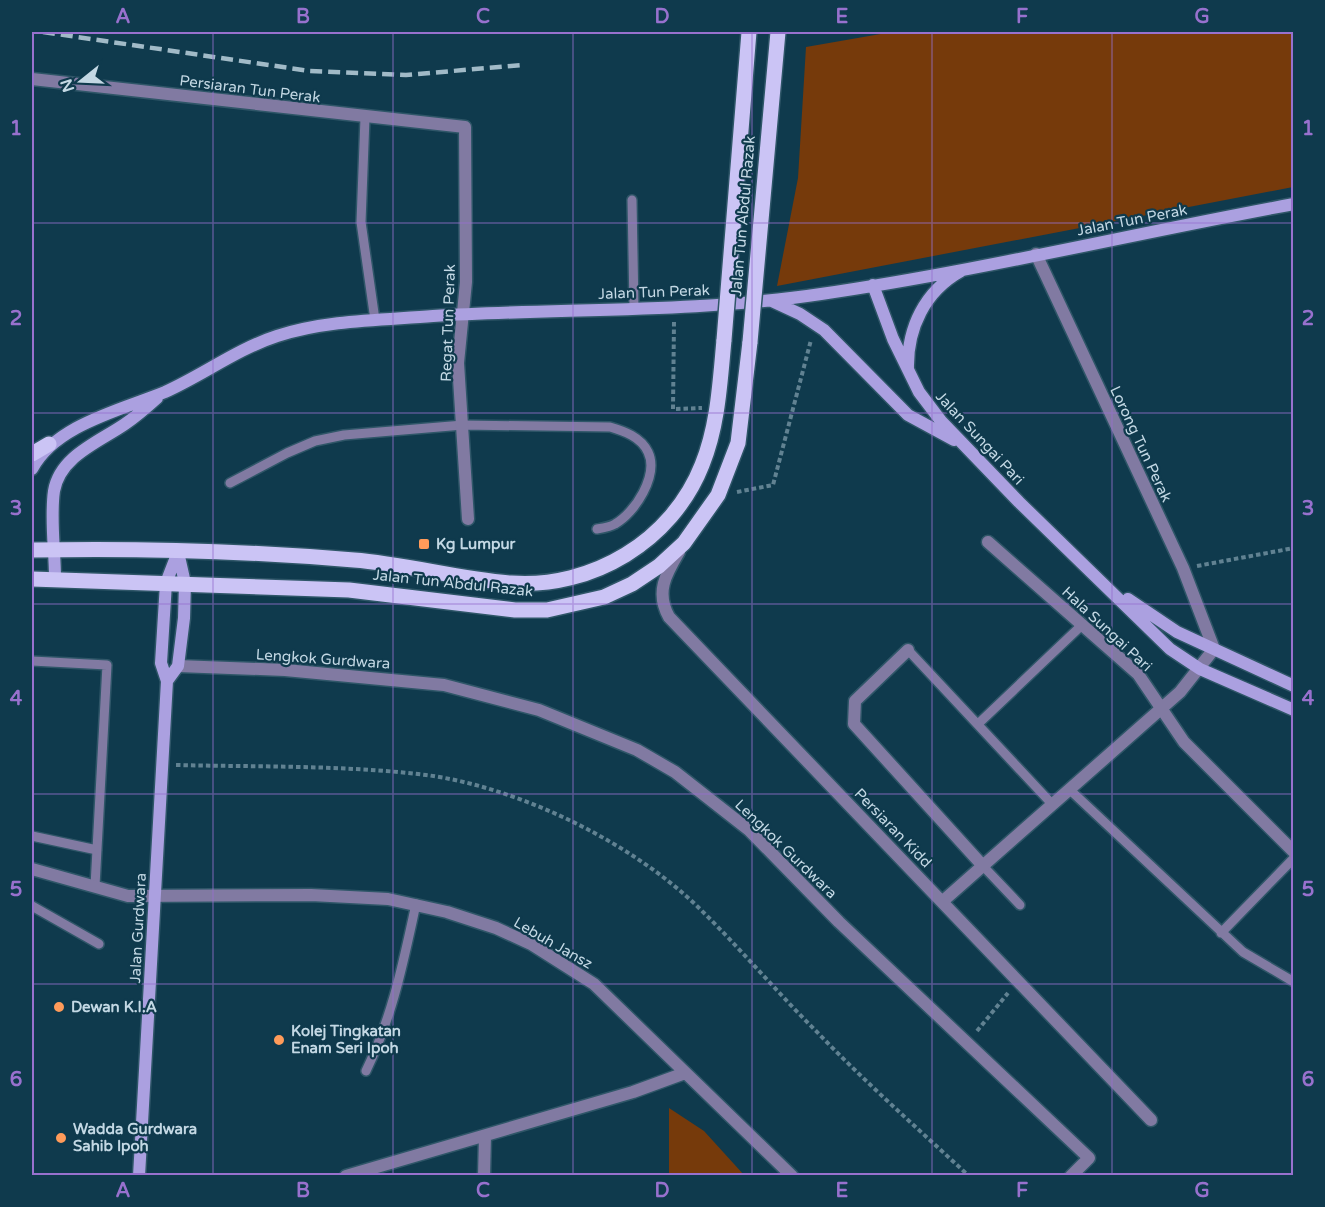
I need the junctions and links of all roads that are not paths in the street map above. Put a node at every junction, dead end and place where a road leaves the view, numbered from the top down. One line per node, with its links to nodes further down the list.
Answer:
1 (749, 32): 29 (main road, Jalan Tun Abdul Razak, bridge)
2 (778, 32): 26 (main road, Jalan Tun Abdul Razak, bridge)
3 (32, 79): 4 (street, Persiaran Tun Perak)
4 (365, 118): 5 (street, Persiaran Tun Perak); 14 (lane)
5 (465, 128): 13 (street, Regat Tun Perak)
6 (633, 200): 12 (lane)
7 (1293, 204): 8 (main road, Jalan Tun Perak)
8 (1036, 254): 9 (main road, Jalan Tun Perak); 37 (street, Lorong Tun Perak)
9 (970, 267): 10 (main road, Jalan Tun Perak); 15 (main road)
10 (873, 285): 11 (main road, Jalan Tun Perak); 15 (main road, Jalan Sungai Pari)
11 (770, 300): 12 (main road, Jalan Tun Perak); 19 (main road)
12 (634, 308): 13 (main road, Jalan Tun Perak)
13 (462, 314): 14 (main road, Jalan Tun Perak); 17 (street, Regat Tun Perak)
14 (375, 320): 16 (main road, Jalan Tun Perak)
15 (908, 373): 19 (main road, Jalan Sungai Pari)
16 (165, 391): 18 (main road, Jalan Tun Perak); 27 (main road, Jalan Tun Perak)
17 (463, 425): 22 (lane); 23 (street, Regat Tun Perak); 24 (lane)
18 (49, 444): 20 (main road); 21 (main road, Jalan Tun Perak)
19 (968, 448): 34 (main road, Jalan Sungai Pari)
20 (32, 454)
21 (32, 469)
22 (230, 483)
23 (468, 519)
24 (597, 530)
25 (988, 542): 36 (street, Hala Sungai Pari)
26 (684, 543): 33 (main road, Jalan Tun Abdul Razak); 57 (street, Persiaran Kidd)
27 (55, 549): 28 (main road, Jalan Tun Abdul Razak); 29 (main road, Jalan Tun Abdul Razak); 31 (main road, Jalan Tun Perak)
28 (32, 550)
29 (177, 552): 32 (main road, Jalan Gurdwara); 33 (main road)
30 (32, 579): 31 (main road, Jalan Tun Abdul Razak)
31 (55, 579): 32 (main road, Jalan Tun Abdul Razak); 35 (lane)
32 (166, 583): 33 (main road, Jalan Tun Abdul Razak); 42 (main road, Jalan Gurdwara)
33 (185, 583): 40 (main road)
34 (1104, 583): 37 (main road, Jalan Sungai Pari); 41 (main road, Jalan Sungai Pari)
35 (32, 587)
36 (1082, 625): 44 (street, Hala Sungai Pari); 46 (lane)
37 (1214, 649): 41 (street); 43 (main road, Jalan Sungai Pari)
38 (908, 650): 46 (lane); 53 (street)
39 (32, 661): 50 (lane)
40 (178, 666): 42 (main road); 72 (street, Lengkok Gurdwara)
41 (1200, 669): 44 (street); 45 (main road, Jalan Sungai Pari)
42 (167, 681): 56 (main road, Jalan Gurdwara)
43 (1293, 686)
44 (1161, 710): 47 (street); 51 (street, Hala Sungai Pari)
45 (1293, 710)
46 (978, 724): 48 (lane)
47 (1069, 789): 48 (street); 61 (lane)
48 (1052, 804): 53 (street)
49 (32, 836): 50 (lane)
50 (97, 850): 55 (lane)
51 (1293, 852)
52 (1293, 858): 61 (lane)
53 (983, 866): 57 (street); 59 (lane)
54 (32, 869): 55 (street, Lebuh Jansz)
55 (94, 886): 56 (street, Lebuh Jansz)
56 (154, 898): 58 (street, Lebuh Jansz); 68 (main road, Jalan Gurdwara)
57 (943, 901): 66 (street, Persiaran Kidd)
58 (416, 904): 64 (lane); 65 (street, Lebuh Jansz)
59 (1020, 905)
60 (32, 906): 62 (lane)
61 (1221, 933): 63 (lane)
62 (99, 944)
63 (1293, 982)
64 (366, 1071)
65 (685, 1073): 67 (street); 71 (street, Lebuh Jansz)
66 (1151, 1120)
67 (485, 1136): 69 (street); 70 (street)
68 (139, 1176)
69 (346, 1176)
70 (484, 1176)
71 (792, 1176)
72 (1071, 1176)

